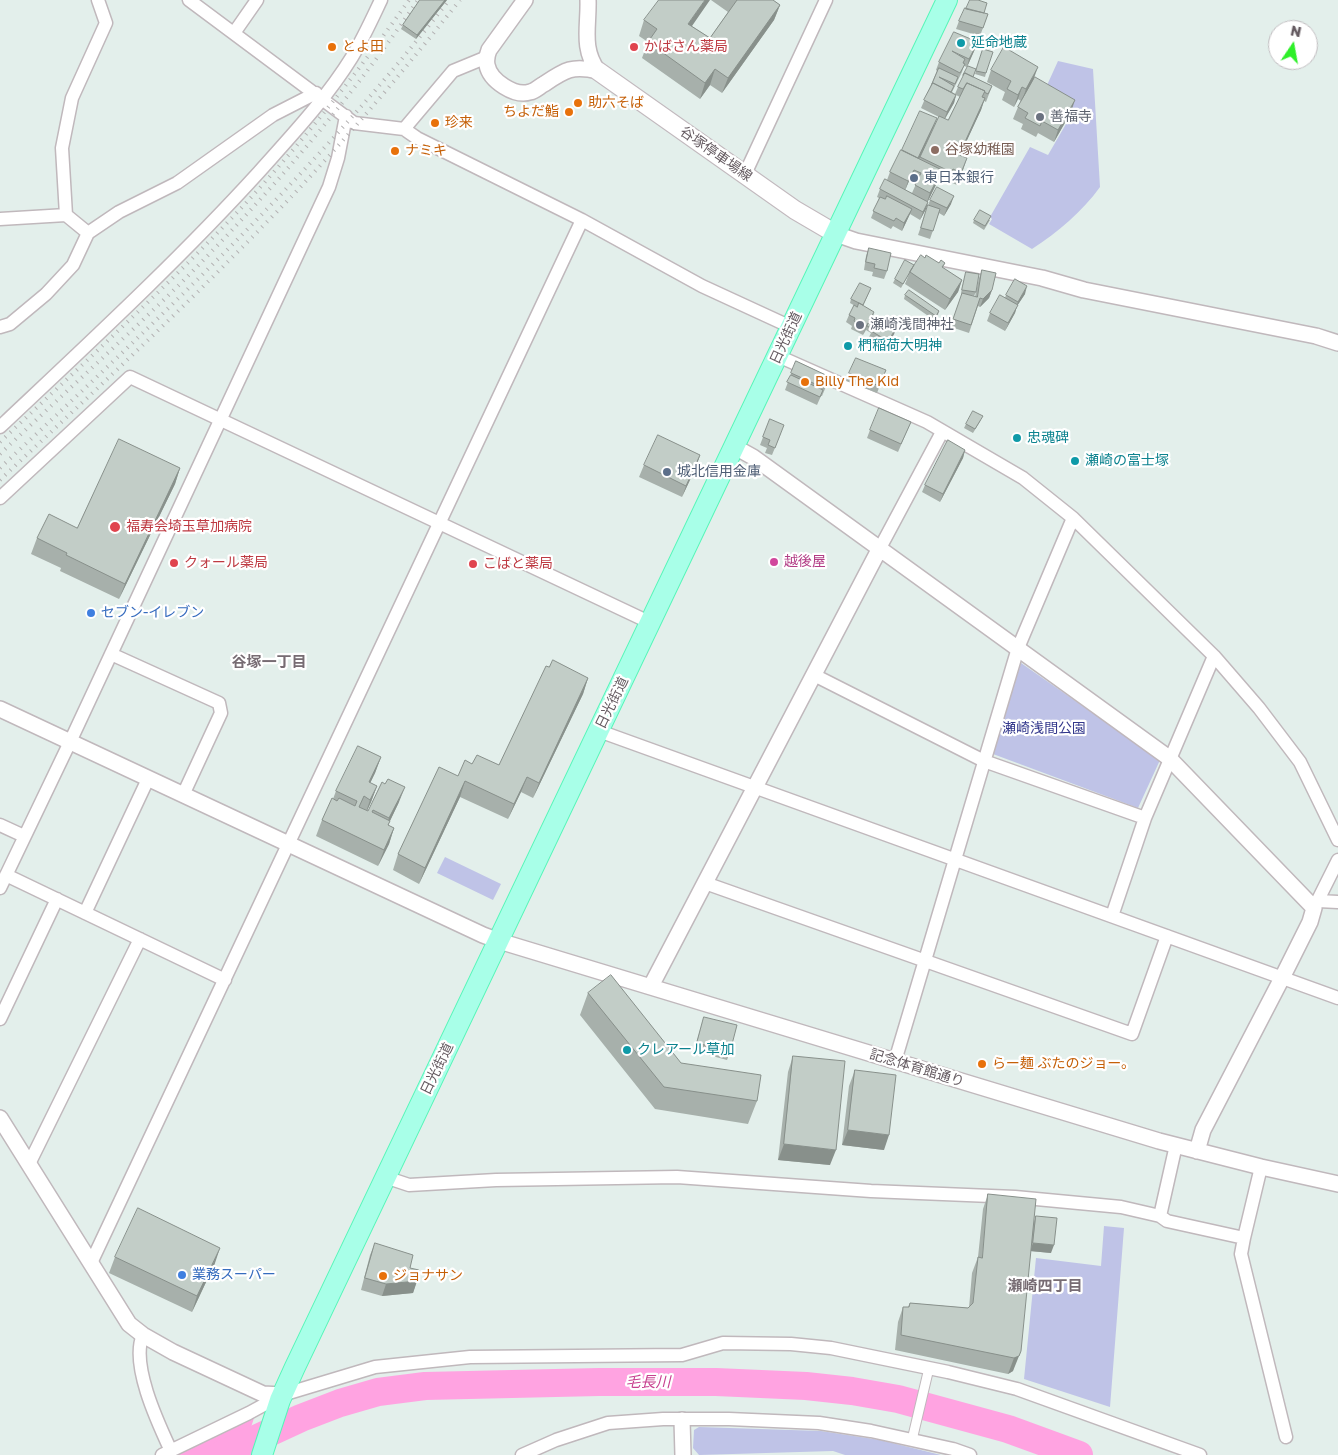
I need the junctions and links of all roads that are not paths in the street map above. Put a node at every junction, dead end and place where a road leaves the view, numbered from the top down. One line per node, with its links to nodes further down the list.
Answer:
1 (98, 0): 16 (street)
2 (189, 0): 9 (street)
3 (257, 0): 9 (street)
4 (381, 0): 12 (street)
5 (525, 0): 10 (street)
6 (588, 0): 11 (street)
7 (826, 0): 15 (street)
8 (947, 0): 20 (main road, 日光街道)
9 (234, 33): 12 (street)
10 (487, 57): 11 (street); 14 (street)
11 (598, 71): 15 (main road, 谷塚停車場線)
12 (319, 96): 13 (street); 19 (street); 26 (street)
13 (346, 116): 14 (street); 25 (street)
14 (404, 130): 18 (street)
15 (744, 174): 20 (main road, 谷塚停車場線)
16 (66, 215): 17 (street); 19 (street)
17 (0, 219)
18 (582, 220): 22 (street); 31 (street)
19 (88, 233): 21 (street)
20 (836, 234): 22 (main road, 日光街道); 23 (street)
21 (0, 327)
22 (791, 327): 24 (main road, 日光街道)
23 (1338, 343)
24 (778, 356): 27 (street); 28 (main road, 日光街道)
25 (221, 420): 29 (street); 31 (street); 35 (street)
26 (0, 427)
27 (942, 432): 30 (street); 32 (street)
28 (735, 447): 32 (street); 33 (main road, 日光街道)
29 (0, 498)
30 (1073, 518): 34 (street); 36 (street)
31 (440, 523): 33 (street); 50 (street)
32 (880, 548): 34 (street); 37 (street)
33 (651, 623): 39 (main road, 日光街道)
34 (1018, 648): 41 (street); 42 (street)
35 (111, 654): 40 (street); 45 (street)
36 (1214, 656): 41 (street); 49 (street)
37 (814, 675): 42 (street); 44 (street)
38 (0, 709): 40 (street, 記念体育館通り)
39 (599, 731): 44 (street); 63 (main road, 日光街道)
40 (70, 742): 43 (street, 記念体育館通り); 48 (street)
41 (1169, 758): 46 (street); 58 (street)
42 (984, 761): 46 (street); 51 (street)
43 (148, 779): 45 (street, 記念体育館通り); 59 (street)
44 (756, 787): 51 (street); 54 (street)
45 (183, 795): 50 (street, 記念体育館通り)
46 (1145, 818): 60 (street)
47 (0, 825): 48 (street)
48 (24, 836): 53 (street)
49 (1338, 840)
50 (289, 845): 63 (street, 記念体育館通り); 66 (street)
51 (956, 860): 60 (street); 64 (street)
52 (1338, 860): 58 (street)
53 (6, 875): 55 (street); 56 (street)
54 (705, 883): 64 (street); 67 (street)
55 (0, 888)
56 (57, 900): 59 (street); 69 (street)
57 (1338, 902): 58 (street)
58 (1316, 904): 65 (street)
59 (85, 913): 62 (street)
60 (1112, 916): 61 (street)
61 (1167, 936): 64 (street); 65 (street)
62 (140, 939): 66 (street); 74 (street)
63 (499, 941): 67 (street, 記念体育館通り); 76 (main road, 日光街道)
64 (924, 962): 70 (street)
65 (1282, 978): 68 (street); 73 (street)
66 (226, 980): 80 (street)
67 (651, 986): 70 (street, 記念体育館通り)
68 (1338, 998)
69 (0, 1019)
70 (895, 1061): 72 (street, 記念体育館通り)
71 (0, 1118): 74 (street)
72 (1176, 1145): 73 (street, 記念体育館通り); 78 (street)
73 (1197, 1150): 75 (street, 記念体育館通り)
74 (29, 1164): 80 (street)
75 (1261, 1167): 77 (street, 記念体育館通り); 79 (street)
76 (385, 1177): 78 (street); 83 (main road, 日光街道)
77 (1338, 1183)
78 (1160, 1216): 79 (street)
79 (1244, 1238): 86 (street)
80 (92, 1263): 81 (street)
81 (143, 1335): 83 (street); 87 (street)
82 (929, 1371): 83 (street); 85 (street); 92 (street)
83 (280, 1401): 87 (street); 88 (main road, 日光街道)
84 (682, 1420): 85 (street); 89 (street); 90 (street)
85 (914, 1435): 91 (street)
86 (1286, 1436)
87 (167, 1453)
88 (262, 1455)
89 (522, 1455)
90 (683, 1455)
91 (970, 1455)
92 (1200, 1455)

